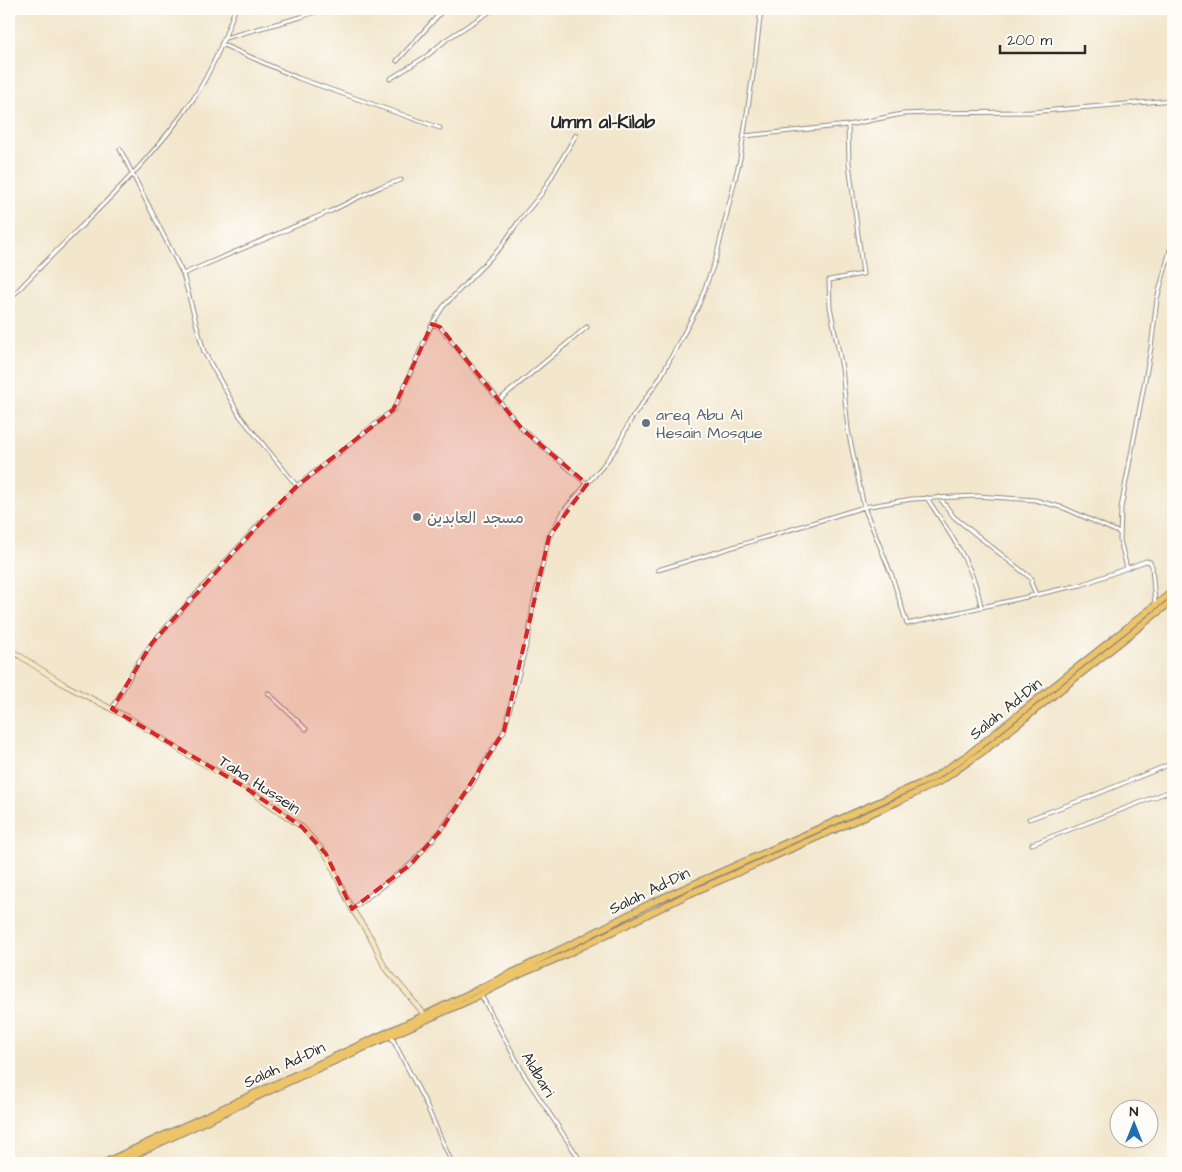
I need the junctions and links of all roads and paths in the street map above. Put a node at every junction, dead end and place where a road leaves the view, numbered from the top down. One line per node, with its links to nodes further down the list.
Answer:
1 (235, 9): 6 (street)
2 (324, 9): 6 (street)
3 (444, 9): 8 (street)
4 (494, 9): 9 (street)
5 (761, 9): 14 (street)
6 (224, 38): 7 (street)
7 (221, 44): 12 (street); 16 (street)
8 (397, 61)
9 (390, 79)
10 (1173, 100): 11 (street)
11 (848, 125): 14 (street); 28 (street)
12 (440, 128)
13 (576, 135): 21 (street)
14 (744, 136): 24 (street)
15 (120, 149): 16 (street)
16 (133, 173): 19 (street); 20 (street)
17 (401, 180): 19 (street)
18 (1173, 240): 29 (street)
19 (183, 274): 25 (street)
20 (9, 300)
21 (432, 324): 23 (street); 25 (street)
22 (587, 327): 23 (street)
23 (498, 401): 24 (street)
24 (587, 484): 47 (street)
25 (297, 486): 41 (street)
26 (927, 498): 27 (street); 28 (street); 36 (street)
27 (939, 498): 29 (street); 33 (street)
28 (864, 507): 31 (street); 36 (street)
29 (1120, 534): 30 (street)
30 (1127, 568): 33 (street); 35 (street)
31 (658, 570)
32 (1173, 591): 38 (highway, Salah Ad-Din)
33 (1036, 594): 36 (street)
34 (1173, 600): 39 (highway, Salah Ad-Din)
35 (1155, 603)
36 (981, 606)
37 (9, 649): 41 (street, Taha Hussein)
38 (1071, 672): 39 (highway); 48 (highway, Salah Ad-Din)
39 (1075, 678): 48 (highway, Salah Ad-Din)
40 (268, 693): 42 (street)
41 (112, 709): 47 (street, Taha Hussein)
42 (306, 729)
43 (1173, 763): 45 (street)
44 (1173, 790): 46 (street)
45 (1029, 819)
46 (1032, 844)
47 (352, 909): 50 (street, Taha Hussein)
48 (551, 957): 49 (highway, Salah Ad-Din); 50 (highway, Salah Ad-Din)
49 (481, 994): 51 (highway, Salah Ad-Din); 56 (street, Aldbari)
50 (425, 1014): 52 (highway, Salah Ad-Din)
51 (391, 1035): 52 (highway, Salah Ad-Din); 55 (street)
52 (341, 1055): 53 (highway, Salah Ad-Din); 54 (highway, Salah Ad-Din)
53 (104, 1163)
54 (118, 1163)
55 (452, 1163)
56 (582, 1163)

